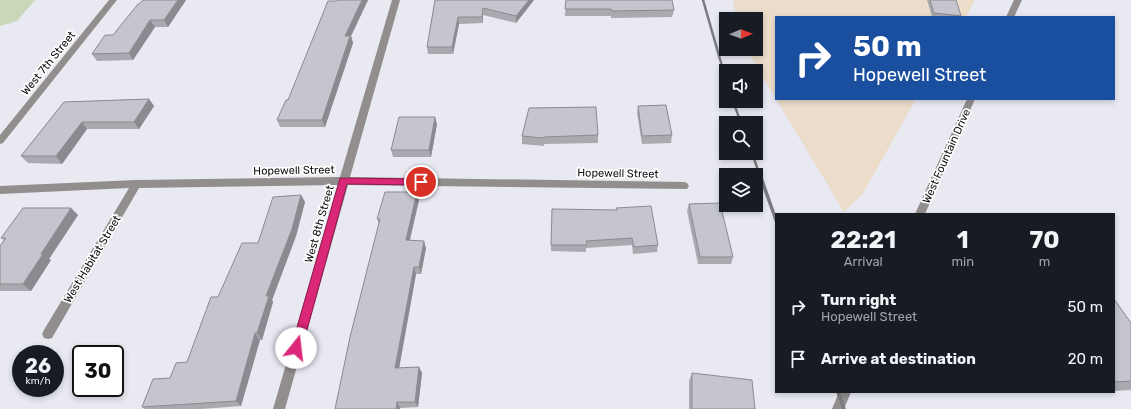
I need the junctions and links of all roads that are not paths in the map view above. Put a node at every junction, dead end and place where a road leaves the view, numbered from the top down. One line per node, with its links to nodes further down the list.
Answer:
1 (113, 0): 6 (street, West 7th Street)
2 (396, 0): 7 (street, West 8th Street)
3 (1018, 0): 4 (street)
4 (1010, 16)
5 (971, 100): 11 (street, West Fountain Drive)
6 (0, 141)
7 (344, 181): 8 (street, Hopewell Street); 9 (street, Hopewell Street); 14 (street, West 8th Street)
8 (136, 184): 10 (street, Hopewell Street); 12 (street, West Habitat Street)
9 (684, 186)
10 (0, 190)
11 (920, 213)
12 (48, 334)
13 (845, 393): 15 (street)
14 (279, 409)
15 (838, 409)

